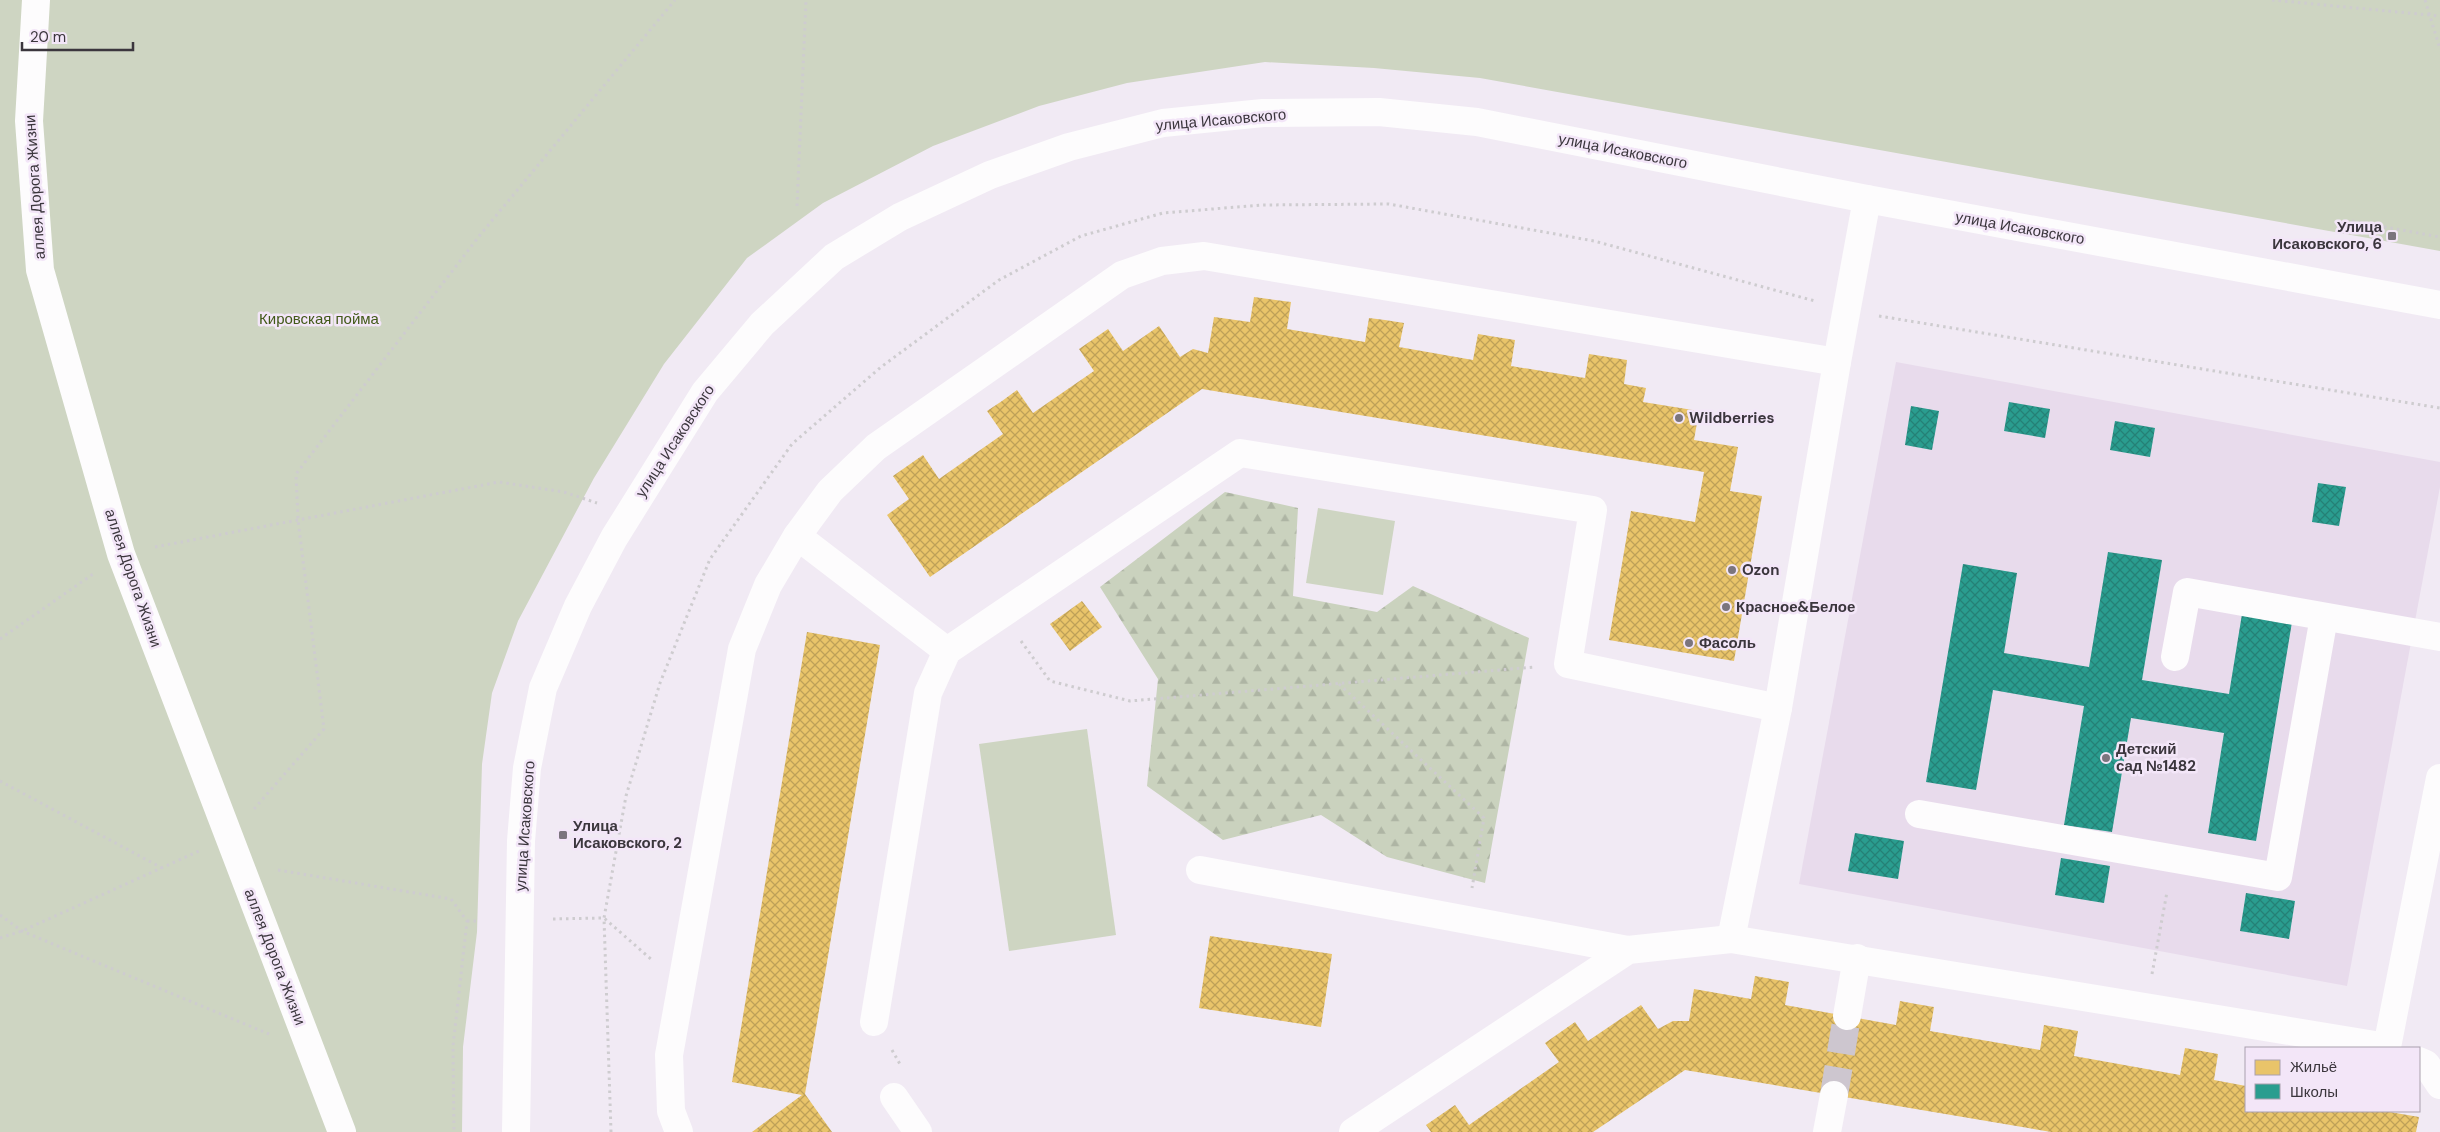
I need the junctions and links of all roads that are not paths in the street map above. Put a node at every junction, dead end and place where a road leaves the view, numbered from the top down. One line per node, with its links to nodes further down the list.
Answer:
1 (36, 0): 26 (street, аллея Дорога Жизни)
2 (1867, 199): 3 (street, улица Исаковского); 4 (street); 27 (street, улица Исаковского)
3 (2440, 305)
4 (1837, 362): 5 (street); 10 (street)
5 (797, 536): 8 (street); 28 (street)
6 (2324, 617): 7 (street); 9 (street); 12 (street)
7 (2440, 637)
8 (947, 651): 10 (street); 19 (street)
9 (2175, 657)
10 (1778, 708): 15 (street)
11 (2440, 778): 13 (street)
12 (1919, 814)
13 (2434, 846): 21 (street)
14 (1200, 870): 16 (street)
15 (1731, 939): 16 (street); 17 (street)
16 (1628, 950): 30 (street)
17 (1857, 958): 18 (street); 20 (street)
18 (1847, 1016)
19 (874, 1022)
20 (2382, 1047)
21 (2388, 1047)
22 (2420, 1061): 23 (street)
23 (2440, 1085)
24 (1834, 1095): 31 (street)
25 (894, 1097): 29 (street)
26 (342, 1132)
27 (516, 1132)
28 (679, 1132)
29 (918, 1132)
30 (1353, 1132)
31 (1827, 1132)

